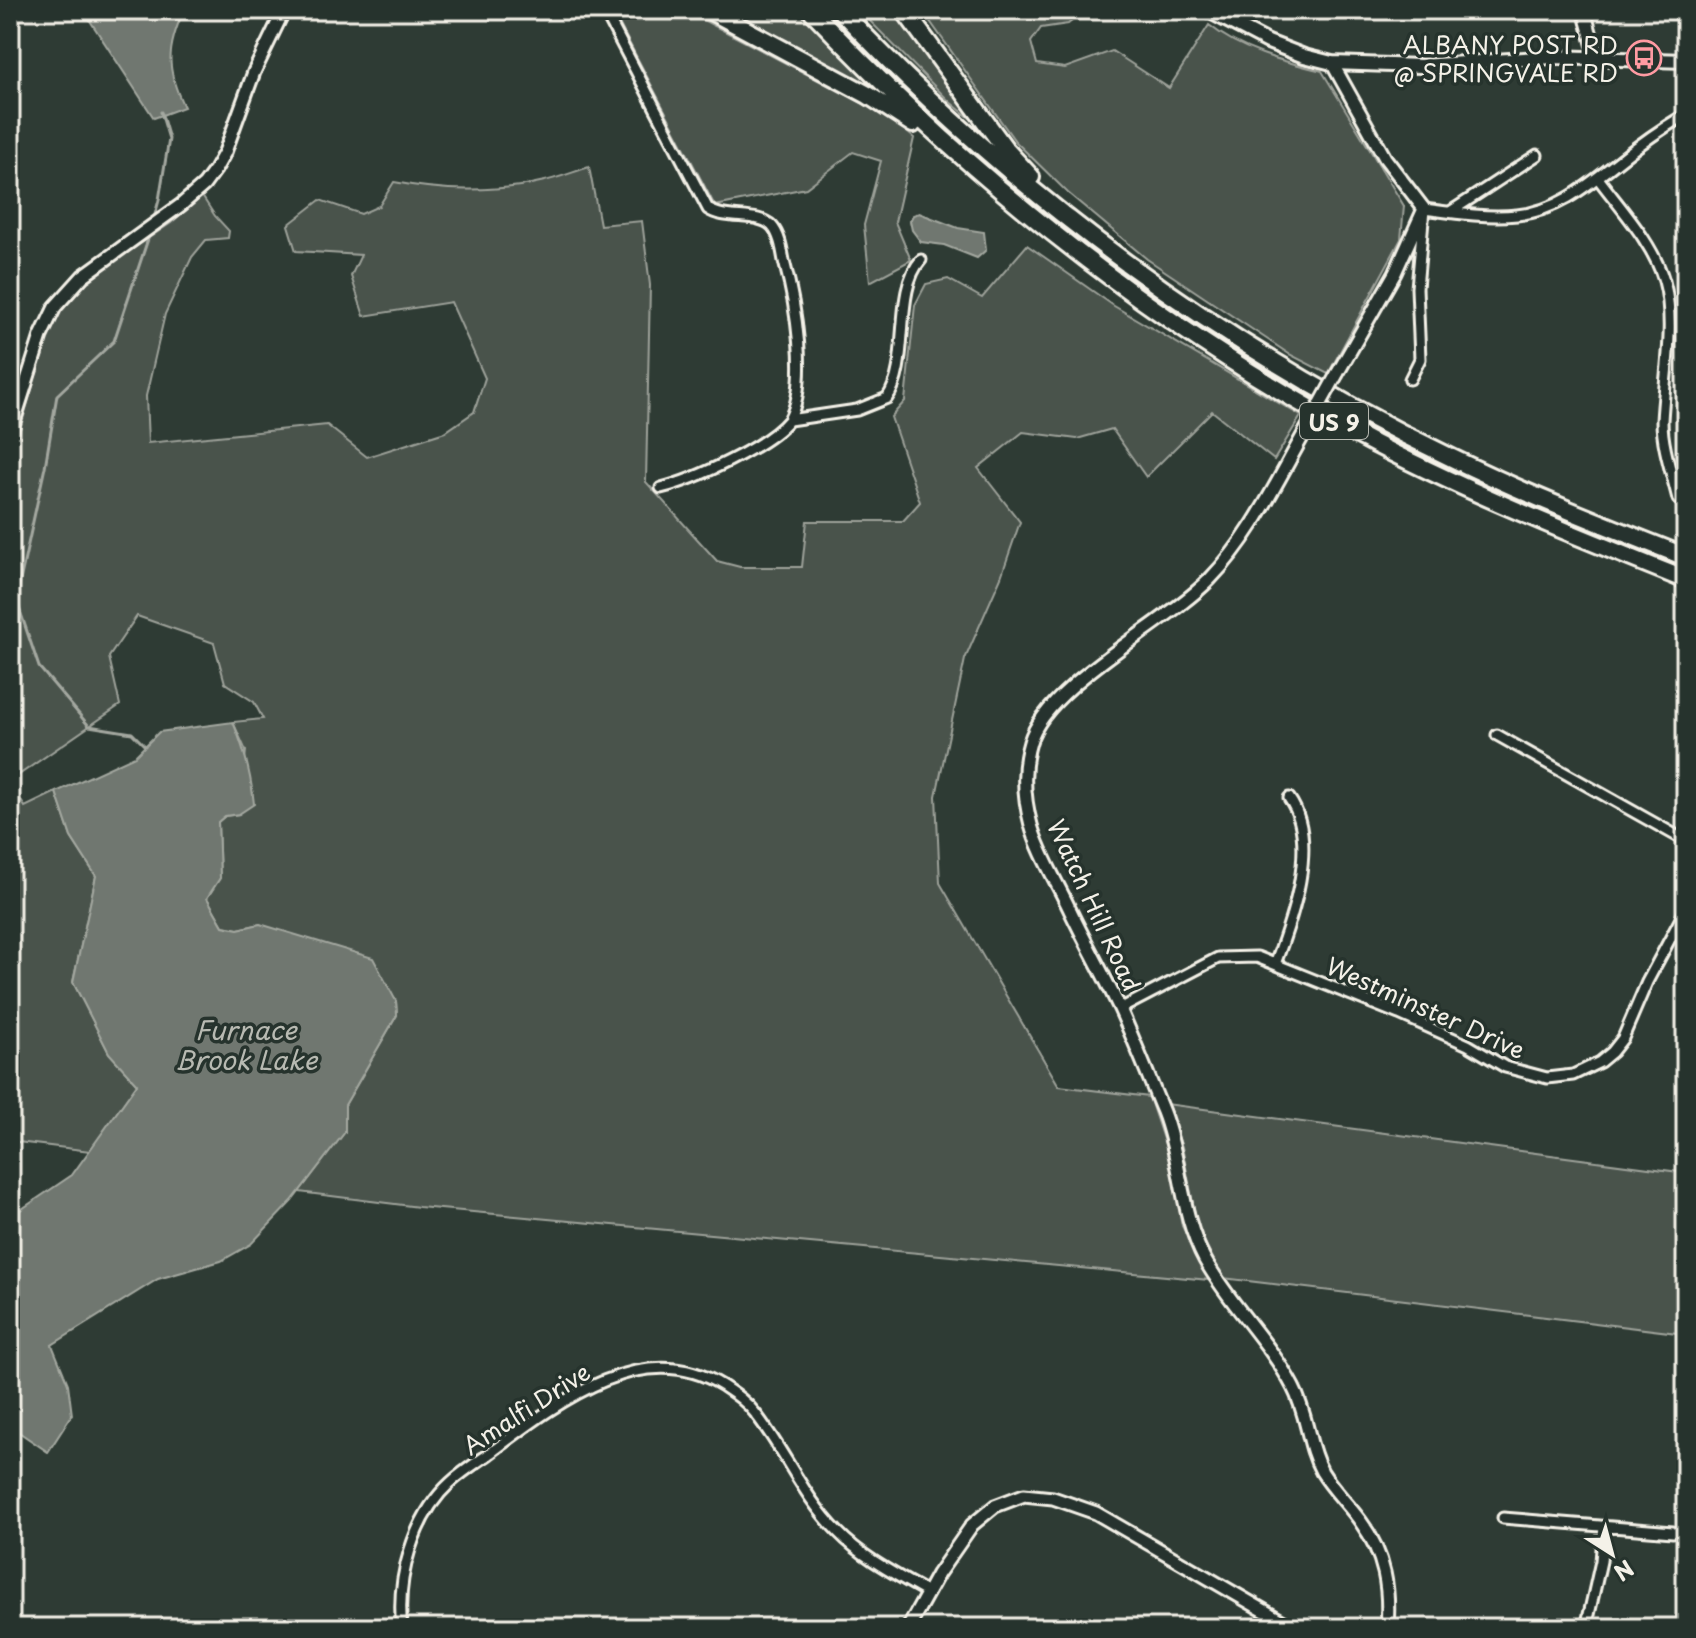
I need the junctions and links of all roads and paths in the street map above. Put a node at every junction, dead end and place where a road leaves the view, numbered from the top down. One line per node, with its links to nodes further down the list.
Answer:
1 (284, 10): 22 (street)
2 (604, 10): 21 (street)
3 (709, 10): 15 (highway)
4 (811, 10): 15 (highway, US 9)
5 (840, 10): 19 (highway, US 9)
6 (904, 10): 19 (highway)
7 (1207, 10): 11 (main road)
8 (1584, 10): 9 (street)
9 (1597, 58): 10 (main road); 11 (main road)
10 (1686, 61)
11 (1332, 63): 16 (street)
12 (1686, 114): 14 (street)
13 (1537, 155): 17 (street)
14 (1598, 178): 17 (street); 24 (street)
15 (1015, 203): 26 (highway, US 9)
16 (1424, 209): 17 (street); 20 (street); 32 (street, Watch Hill Road, bridge)
17 (1450, 212)
18 (921, 260): 21 (street)
19 (1128, 263): 25 (highway, US 9)
20 (1410, 379)
21 (789, 420): 23 (street)
22 (10, 434)
23 (661, 488)
24 (1682, 502)
25 (1686, 557)
26 (1686, 580)
27 (1497, 735): 29 (street)
28 (1289, 798): 31 (street)
29 (1686, 841)
30 (1686, 909): 31 (street, Westminster Drive)
31 (1275, 964): 32 (street, Westminster Drive)
32 (1120, 1009): 40 (street, Watch Hill Road)
33 (1503, 1518): 34 (street)
34 (1604, 1526): 35 (street); 41 (street)
35 (1673, 1532)
36 (928, 1593): 37 (street, Amalfi Drive); 38 (street); 39 (street)
37 (402, 1628)
38 (908, 1628)
39 (1294, 1628)
40 (1387, 1628)
41 (1586, 1628)

